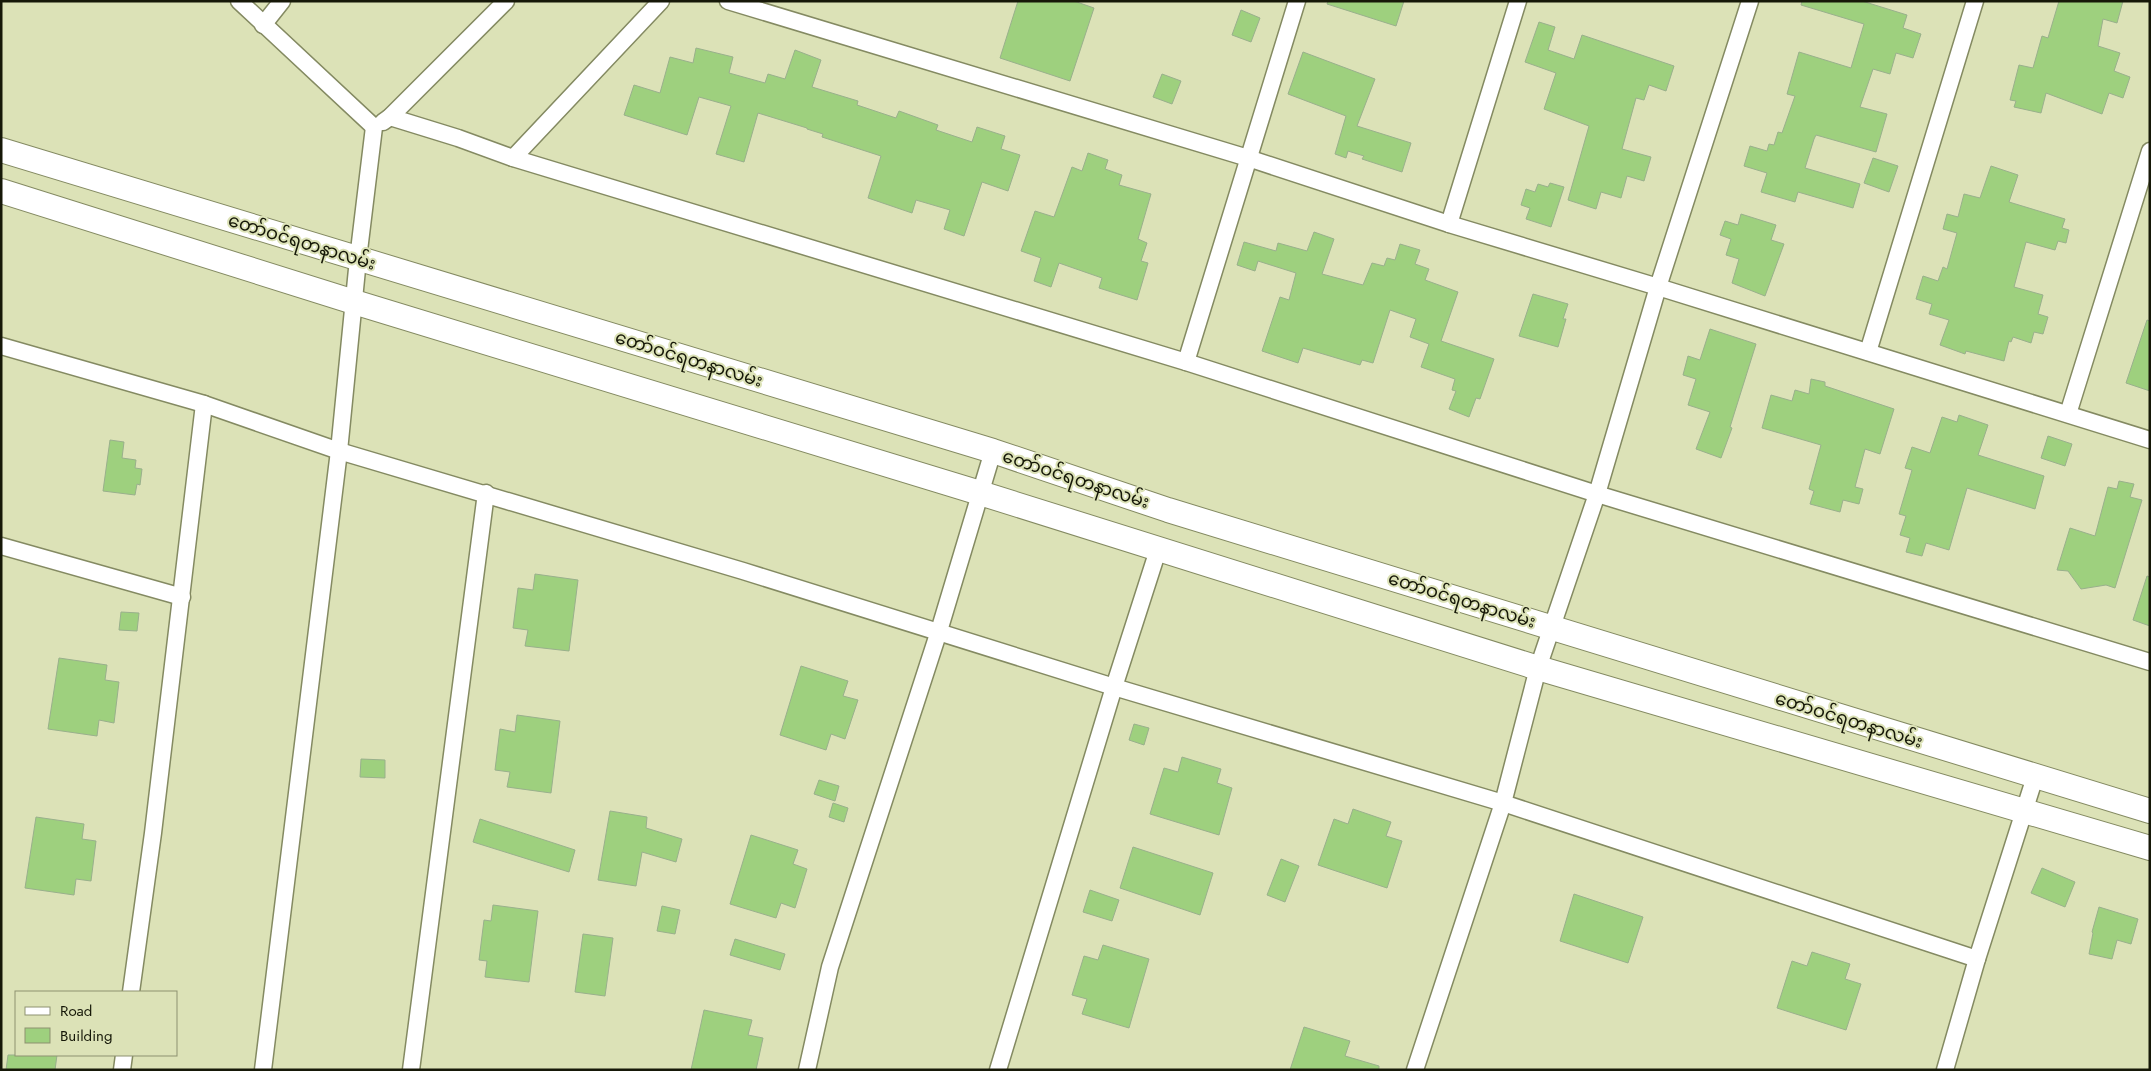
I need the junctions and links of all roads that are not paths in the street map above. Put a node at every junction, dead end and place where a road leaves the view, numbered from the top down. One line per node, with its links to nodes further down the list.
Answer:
1 (239, 1): 10 (street)
2 (282, 1): 10 (street)
3 (506, 1): 11 (street)
4 (661, 1): 15 (street)
5 (728, 1): 16 (street)
6 (1297, 1): 16 (street)
7 (1518, 1): 18 (street)
8 (1750, 1): 20 (street)
9 (1975, 1): 23 (street)
10 (263, 24): 12 (street)
11 (390, 117): 12 (street); 15 (street)
12 (374, 127): 19 (street)
13 (1, 150): 19 (main road, တော်ဝင်ရတနာလမ်း)
14 (2150, 151): 26 (street)
15 (514, 158): 24 (street)
16 (1248, 158): 18 (street); 24 (street)
17 (1, 192): 21 (main road, တော်ဝင်ရတနာလမ်း)
18 (1449, 224): 20 (street)
19 (358, 259): 21 (street); 29 (main road, တော်ဝင်ရတနာလမ်း)
20 (1658, 287): 23 (street); 32 (street)
21 (354, 302): 28 (street); 31 (main road, တော်ဝင်ရတနာလမ်း)
22 (1, 346): 25 (street)
23 (1868, 352): 26 (street)
24 (1186, 362): 32 (street)
25 (204, 404): 28 (street); 35 (street)
26 (2068, 414): 27 (street)
27 (2150, 440)
28 (339, 451): 30 (street); 50 (street)
29 (992, 451): 31 (street); 36 (main road, တော်ဝင်ရတနာလမ်း)
30 (486, 493): 37 (street); 51 (street)
31 (980, 493): 34 (main road, တော်ဝင်ရတနာလမ်း); 37 (street)
32 (1597, 494): 36 (street); 38 (street)
33 (1, 546): 35 (street)
34 (1158, 550): 39 (main road, တော်ဝင်ရတနာလမ်း); 40 (street)
35 (182, 597): 47 (street)
36 (1553, 628): 39 (street); 41 (main road, တော်ဝင်ရတနာလမ်း)
37 (938, 631): 40 (street); 52 (street)
38 (2150, 662)
39 (1538, 668): 42 (street); 43 (main road, တော်ဝင်ရတနာလမ်း)
40 (1114, 687): 42 (street); 53 (street)
41 (2035, 777): 43 (street); 44 (main road, တော်ဝင်ရတနာလမ်း)
42 (1503, 803): 46 (street); 54 (street)
43 (2025, 810): 45 (main road, တော်ဝင်ရတနာလမ်း); 46 (street)
44 (2150, 811)
45 (2150, 848)
46 (1977, 958): 55 (street)
47 (131, 991)
48 (124, 1056): 49 (street)
49 (122, 1070)
50 (264, 1070)
51 (411, 1070)
52 (807, 1070)
53 (998, 1070)
54 (1415, 1070)
55 (1945, 1070)

